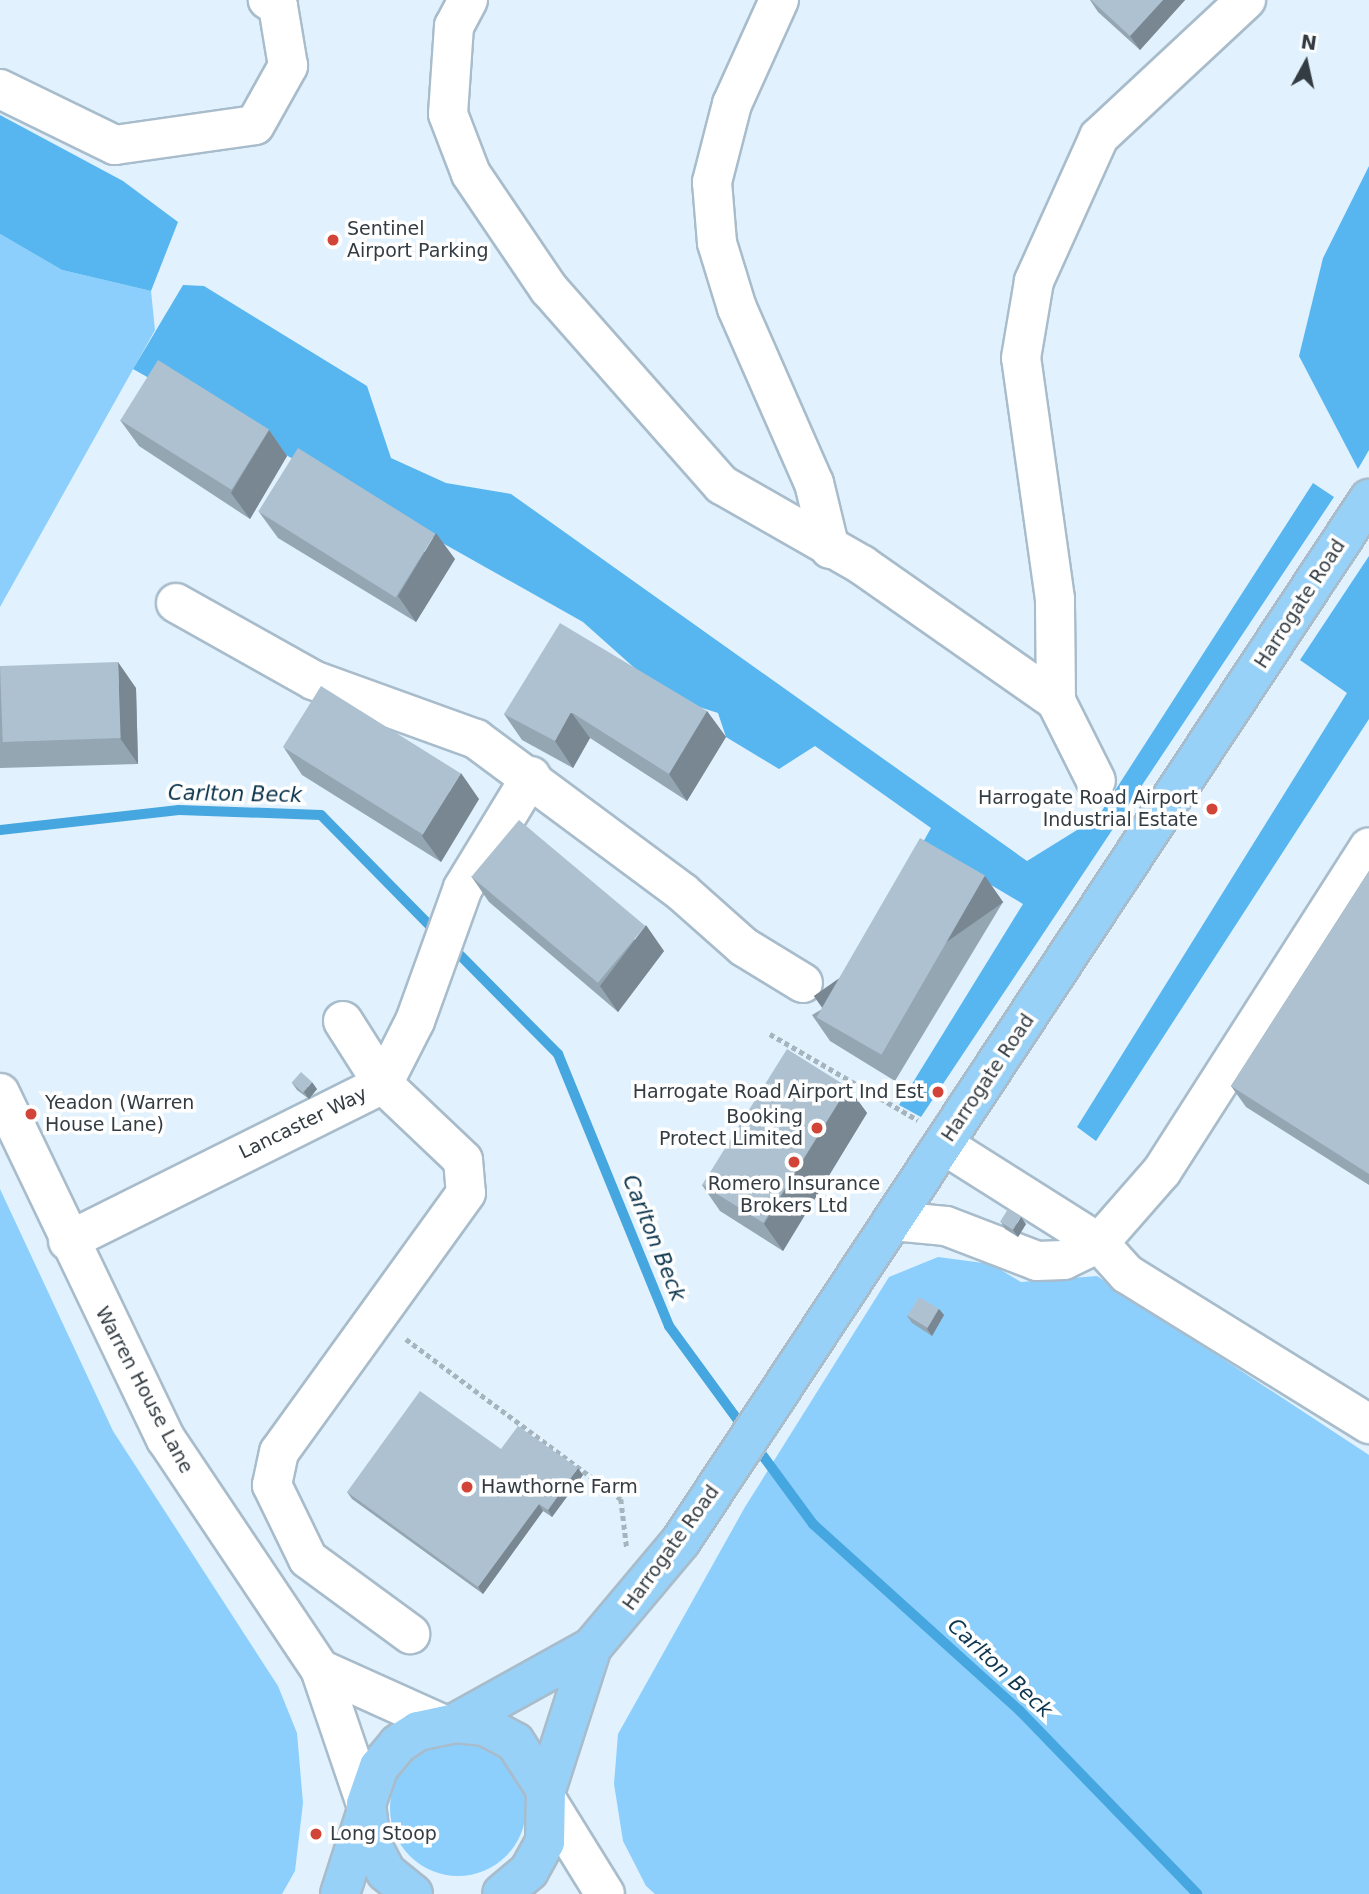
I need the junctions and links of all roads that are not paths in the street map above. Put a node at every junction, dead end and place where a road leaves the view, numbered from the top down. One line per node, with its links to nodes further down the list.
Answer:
1 (268, 0): 5 (street)
2 (468, 0): 7 (street)
3 (779, 0): 7 (street)
4 (1246, 0): 9 (street)
5 (0, 89)
6 (1369, 499): 17 (highway, Harrogate Road)
7 (830, 549): 9 (street)
8 (176, 603): 10 (street)
9 (1056, 701): 11 (street)
10 (531, 776): 13 (street); 15 (street, Lancaster Way)
11 (1096, 781)
12 (1369, 847): 20 (street)
13 (803, 983)
14 (343, 1021): 15 (street)
15 (383, 1084): 19 (street, Lancaster Way); 22 (street)
16 (0, 1093): 19 (street, Warren House Lane)
17 (947, 1141): 18 (highway, Harrogate Road); 20 (street)
18 (893, 1221): 20 (street); 23 (highway, Harrogate Road)
19 (68, 1241): 24 (street, Warren House Lane)
20 (1099, 1243): 21 (street)
21 (1369, 1424)
22 (410, 1634)
23 (592, 1647): 25 (highway, Harrogate Road); 26 (highway, Harrogate Road)
24 (320, 1670): 25 (street); 27 (street, Warren House Lane)
25 (448, 1723): 26 (highway); 27 (highway, Harrogate Road)
26 (547, 1796): 30 (highway, Harrogate Road); 31 (street)
27 (366, 1809): 28 (highway, Harrogate Road); 29 (highway)
28 (340, 1894)
29 (413, 1894)
30 (502, 1894)
31 (605, 1894)

